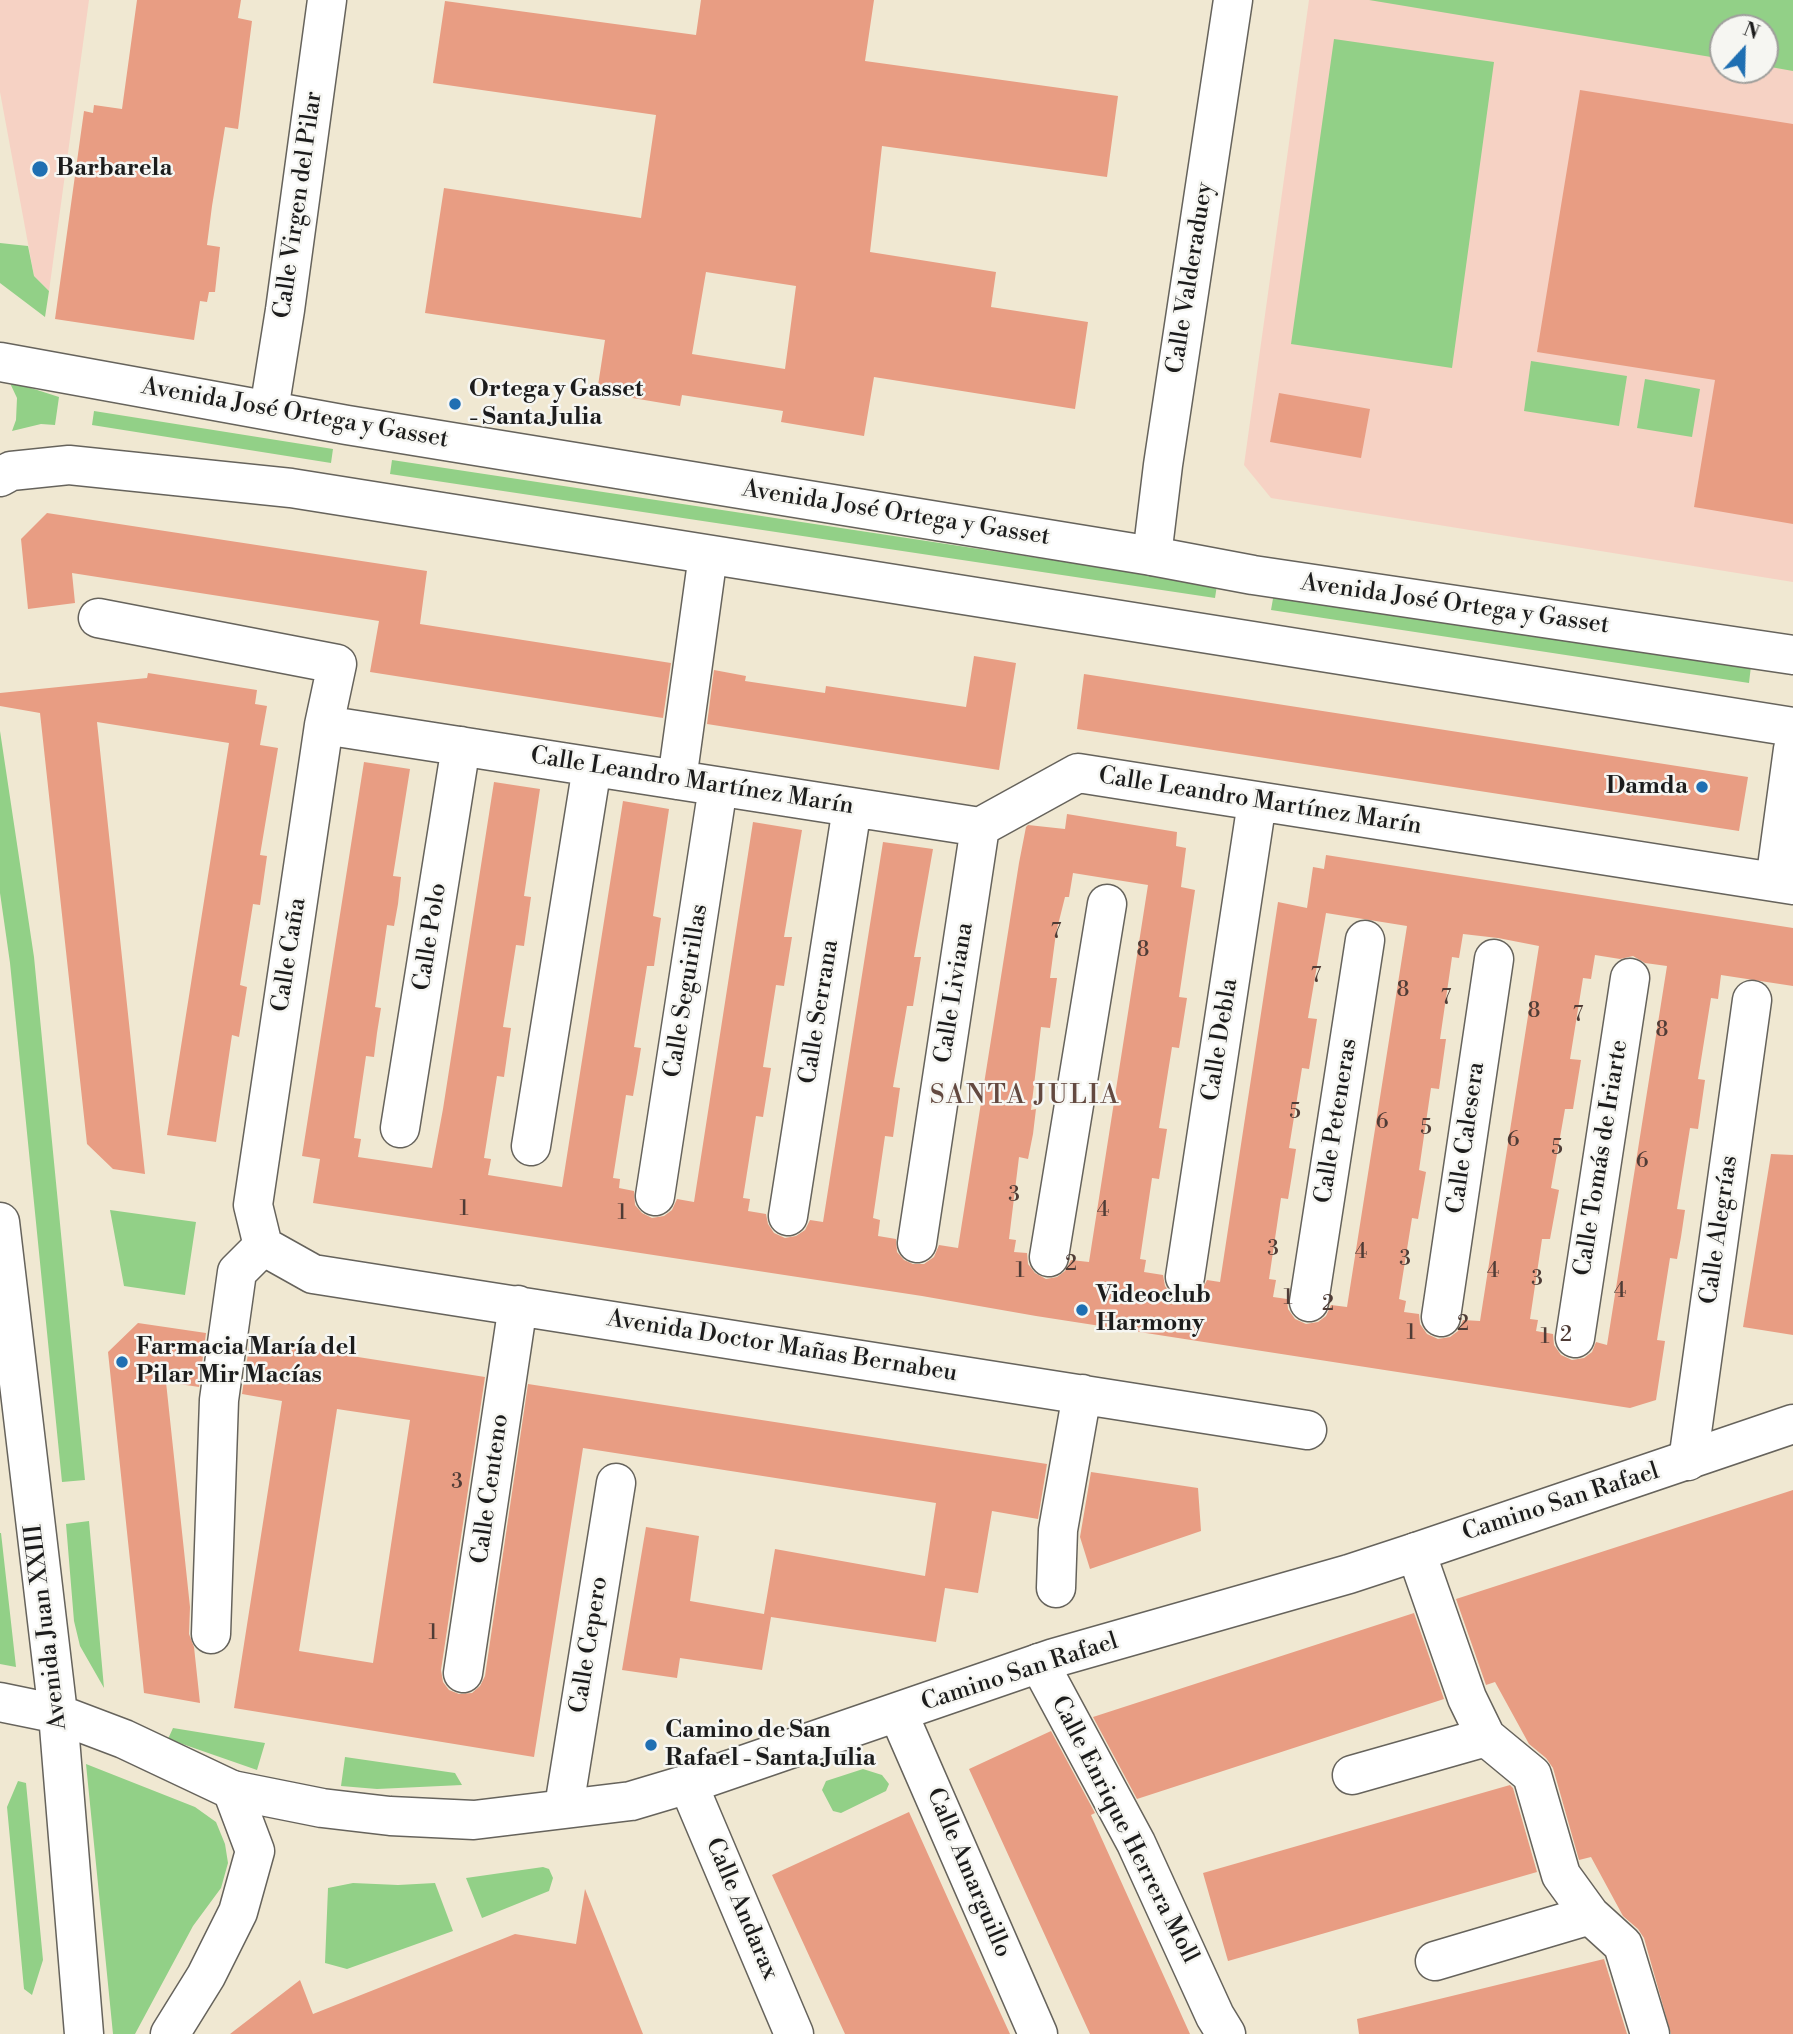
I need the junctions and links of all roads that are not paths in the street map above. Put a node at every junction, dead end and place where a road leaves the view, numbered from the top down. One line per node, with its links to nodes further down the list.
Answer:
1 (327, 0): 4 (street, Calle Virgen del Pilar)
2 (1233, 0): 7 (street, Calle Valderaduey)
3 (0, 362): 4 (street, Avenida José Ortega y Gasset)
4 (269, 410): 7 (street, Avenida José Ortega y Gasset)
5 (0, 477): 6 (street)
6 (708, 555): 11 (street); 15 (street)
7 (1152, 556): 9 (street, Avenida José Ortega y Gasset)
8 (98, 618): 10 (street, Calle Caña)
9 (1793, 655)
10 (324, 725): 12 (street, Calle Leandro Martínez Marín); 32 (street, Calle Caña)
11 (1793, 727)
12 (461, 746): 14 (street, Calle Leandro Martínez Marín); 26 (street, Calle Polo)
13 (1793, 748): 20 (street)
14 (592, 767): 15 (street, Calle Leandro Martínez Marín); 27 (street)
15 (677, 780): 16 (street, Calle Leandro Martínez Marín)
16 (718, 787): 18 (street, Calle Leandro Martínez Marín); 28 (street, Calle Seguirillas)
17 (1257, 802): 19 (street, Calle Leandro Martínez Marín); 20 (street, Calle Leandro Martínez Marín); 34 (street, Calle Debla)
18 (852, 808): 19 (street, Calle Leandro Martínez Marín); 29 (street, Calle Serrana)
19 (980, 827): 31 (street, Calle Liviana)
20 (1784, 884)
21 (1107, 904): 33 (street)
22 (1365, 940): 35 (street, Calle Peteneras)
23 (1494, 959): 37 (street, Calle Calesera)
24 (1630, 978): 38 (street, Calle Tomás de Iriarte)
25 (1752, 1000): 42 (street, Calle Alegrías)
26 (400, 1129)
27 (531, 1146)
28 (655, 1196)
29 (788, 1216)
30 (0, 1222): 51 (street, Avenida Juan XXIII)
31 (917, 1242)
32 (263, 1246): 36 (street, Avenida Doctor Mañas Bernabeu); 46 (street)
33 (1049, 1256)
34 (1185, 1277)
35 (1308, 1302)
36 (518, 1305): 39 (street, Avenida Doctor Mañas Bernabeu); 48 (street, Calle Centeno)
37 (1441, 1317)
38 (1575, 1338)
39 (1082, 1394): 41 (street, Avenida Doctor Mañas Bernabeu); 45 (street)
40 (1793, 1424): 42 (street, Camino San Rafael)
41 (1307, 1430)
42 (1688, 1461): 44 (street, Camino San Rafael)
43 (616, 1483): 56 (street, Calle Cepero)
44 (1416, 1552): 47 (street, Camino San Rafael); 52 (street)
45 (1056, 1588)
46 (211, 1634)
47 (1039, 1663): 50 (street, Camino San Rafael); 63 (street, Calle Enrique Herrera Moll)
48 (463, 1673)
49 (0, 1702): 51 (street, Camino San Rafael)
50 (898, 1713): 54 (street, Camino San Rafael); 62 (street, Calle Amarguillo)
51 (58, 1714): 55 (street, Camino San Rafael); 59 (street, Avenida Juan XXIII)
52 (1486, 1737): 53 (street); 57 (street)
53 (1352, 1775)
54 (688, 1784): 56 (street, Camino San Rafael); 61 (street, Calle Andarax)
55 (232, 1790): 56 (street, Camino San Rafael); 60 (street)
56 (564, 1807)
57 (1590, 1915): 58 (street); 64 (street)
58 (1435, 1961)
59 (84, 2034)
60 (170, 2034)
61 (794, 2034)
62 (1038, 2034)
63 (1226, 2034)
64 (1650, 2034)

